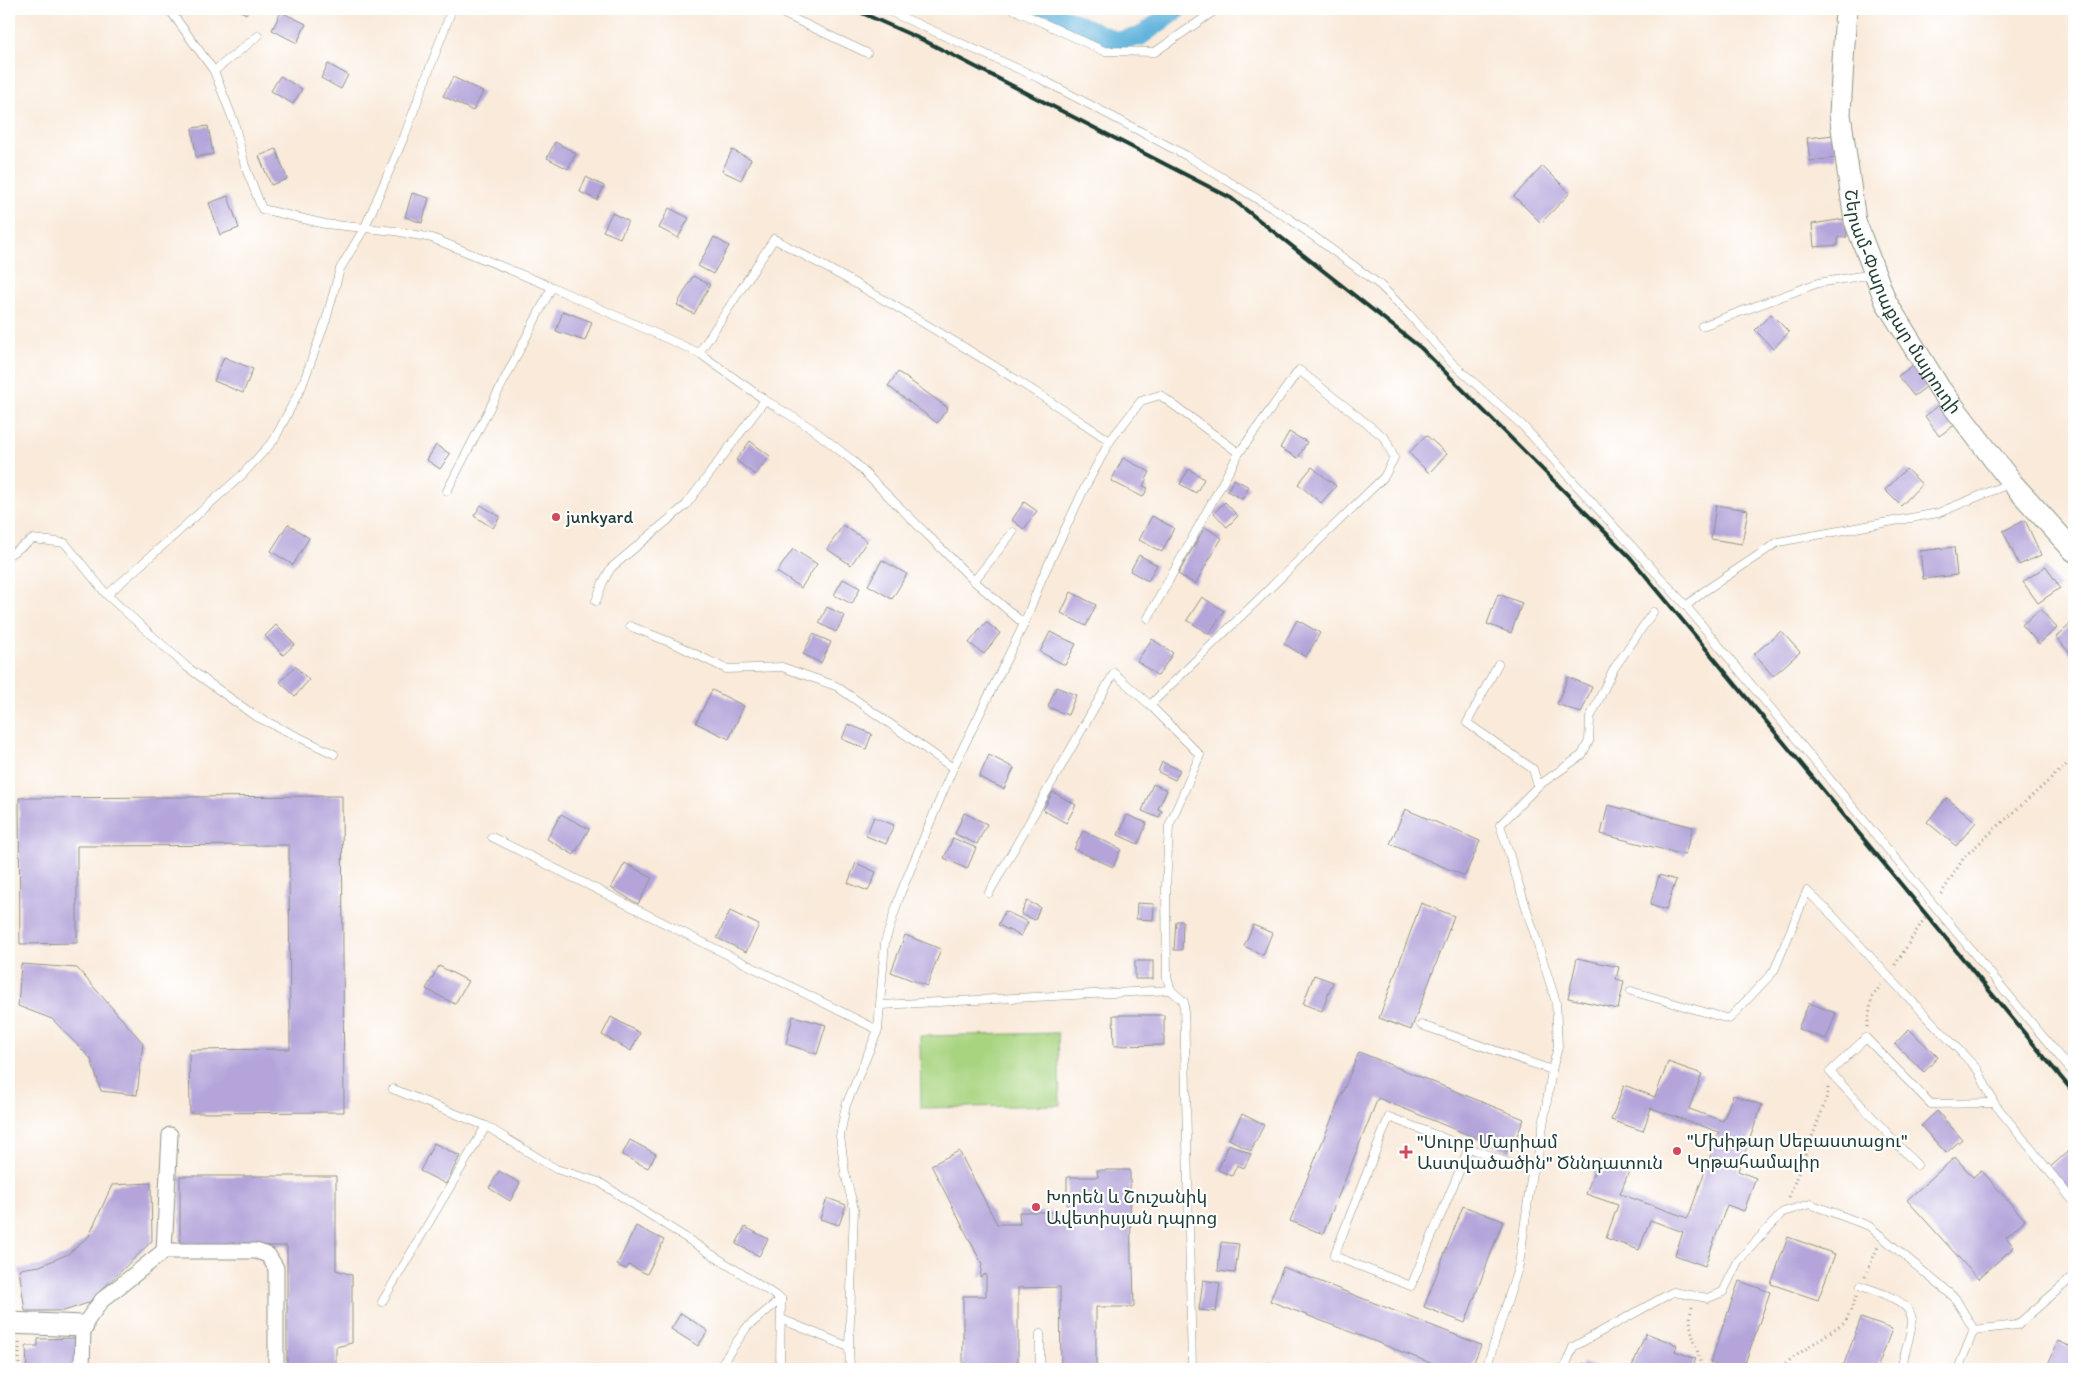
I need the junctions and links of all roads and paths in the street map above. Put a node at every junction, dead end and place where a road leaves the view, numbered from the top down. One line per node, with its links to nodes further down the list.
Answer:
1 (169, 9): 10 (lane)
2 (452, 9): 11 (lane)
3 (773, 9): 9 (lane)
4 (884, 9): 27 (lane)
5 (1013, 9): 6 (lane)
6 (1217, 9)
7 (1846, 9): 12 (street, Շերամ-Փարաքար մայրուղի)
8 (258, 36): 10 (lane)
9 (867, 53)
10 (214, 71): 11 (lane)
11 (365, 227): 13 (lane); 25 (lane)
12 (1875, 274): 14 (lane); 19 (street, Շերամ-Փարաքար մայրուղի)
13 (552, 287): 15 (lane); 20 (lane)
14 (1702, 326)
15 (699, 353): 16 (lane); 17 (lane)
16 (765, 400): 24 (lane); 26 (lane)
17 (1110, 441): 18 (lane); 30 (lane)
18 (1239, 454): 29 (lane); 33 (lane)
19 (2012, 483): 22 (street, Շերամ-Փարաքար մայրուղի); 27 (lane)
20 (447, 491)
21 (1014, 532): 24 (lane)
22 (2074, 551)
23 (9, 554): 25 (lane)
24 (974, 581): 30 (lane)
25 (107, 595): 34 (lane)
26 (596, 601)
27 (1686, 606): 40 (lane)
28 (1652, 612): 37 (lane)
29 (1148, 618)
30 (1024, 624): 36 (lane)
31 (630, 626): 36 (lane)
32 (1498, 664): 37 (lane)
33 (1150, 705): 39 (lane); 42 (lane)
34 (334, 754)
35 (2074, 758): 40 (path)
36 (953, 768): 44 (lane)
37 (1538, 786): 48 (lane)
38 (492, 838): 46 (lane)
39 (989, 893)
40 (1933, 905): 41 (path); 50 (lane)
41 (1888, 976): 43 (lane); 47 (path); 52 (lane)
42 (1171, 990): 44 (lane); 80 (lane)
43 (1631, 991)
44 (881, 1005): 46 (lane)
45 (1421, 1024): 48 (lane)
46 (878, 1030): 72 (lane)
47 (1866, 1038): 49 (lane); 52 (lane)
48 (1552, 1070): 57 (lane)
49 (1830, 1072): 56 (lane); 59 (path)
50 (2074, 1074)
51 (392, 1090): 53 (lane)
52 (1994, 1103): 58 (lane)
53 (486, 1126): 65 (lane); 66 (lane)
54 (170, 1134): 61 (street)
55 (1469, 1148): 55 (lane); 57 (lane)
56 (1916, 1166)
57 (1532, 1172): 83 (lane)
58 (2074, 1202)
59 (1784, 1212): 60 (lane); 64 (lane)
60 (1882, 1237): 63 (path); 70 (lane)
61 (164, 1251): 69 (street); 75 (street)
62 (2074, 1276): 70 (lane)
63 (1861, 1286): 86 (path); 87 (lane)
64 (1696, 1296): 84 (lane); 85 (path)
65 (781, 1299): 67 (lane); 76 (lane)
66 (382, 1302)
67 (781, 1319): 72 (lane); 77 (lane)
68 (14, 1323): 69 (street); 73 (path)
69 (84, 1326): 74 (street)
70 (1974, 1330): 88 (lane)
71 (1040, 1334): 79 (lane)
72 (849, 1347): 78 (lane)
73 (19, 1369)
74 (82, 1369)
75 (276, 1369)
76 (718, 1369)
77 (780, 1369)
78 (850, 1369)
79 (1040, 1369)
80 (1192, 1369)
81 (1267, 1369): 82 (lane)
82 (1274, 1369)
83 (1486, 1369)
84 (1564, 1369)
85 (1702, 1369)
86 (1777, 1369)
87 (1901, 1369)
88 (1959, 1369)

